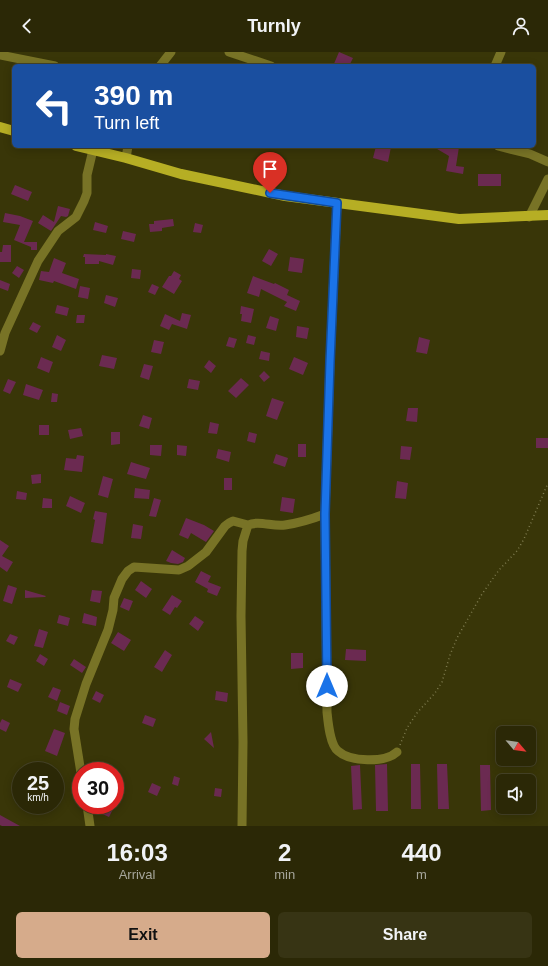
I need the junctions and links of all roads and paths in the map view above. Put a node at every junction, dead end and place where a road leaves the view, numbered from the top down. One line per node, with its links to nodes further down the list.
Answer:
1 (171, 52): 6 (street)
2 (229, 52): 7 (street)
3 (501, 52): 8 (street)
4 (0, 55): 5 (street)
5 (45, 64)
6 (162, 64)
7 (265, 64)
8 (496, 64)
9 (0, 127): 10 (main road)
10 (12, 130)
11 (84, 148): 14 (main road)
12 (128, 148): 15 (street)
13 (506, 148): 16 (street)
14 (93, 150): 15 (main road); 21 (street)
15 (126, 158): 18 (main road)
16 (548, 162)
17 (548, 179): 20 (street)
18 (337, 203): 20 (main road); 23 (street)
19 (548, 215): 20 (main road)
20 (529, 217)
21 (0, 351)
22 (548, 483): 25 (path)
23 (325, 514): 24 (street); 25 (street)
24 (248, 525): 26 (street); 29 (street)
25 (397, 752)
26 (79, 762)
27 (88, 814): 28 (street)
28 (90, 826)
29 (242, 826)

